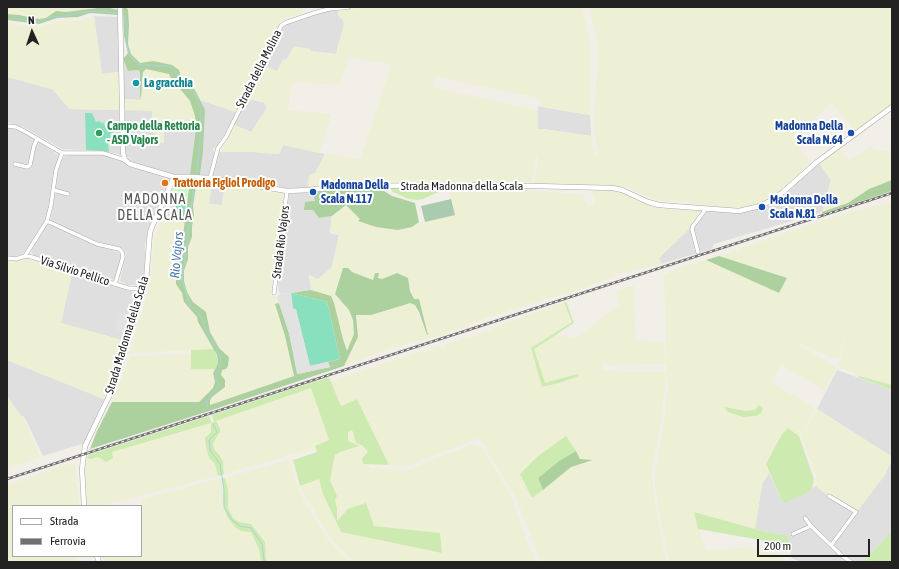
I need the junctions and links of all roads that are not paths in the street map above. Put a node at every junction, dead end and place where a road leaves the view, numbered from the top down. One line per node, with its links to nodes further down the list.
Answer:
1 (350, 7): 10 (street, Strada della Molina)
2 (120, 12): 7 (street)
3 (892, 107): 14 (street, Strada Madonna della Scala)
4 (7, 126): 5 (street)
5 (37, 139): 6 (street); 8 (street)
6 (62, 153): 7 (street); 11 (street)
7 (125, 160): 9 (street)
8 (14, 164)
9 (174, 178): 10 (street, Strada Madonna della Scala); 20 (street, Strada Madonna della Scala)
10 (210, 178): 12 (street, Strada Madonna della Scala)
11 (53, 190): 13 (street); 15 (street)
12 (288, 191): 14 (street, Strada Madonna della Scala); 21 (street, Strada Rio Vajors)
13 (68, 194)
14 (706, 209): 16 (street)
15 (47, 221): 17 (street); 19 (street)
16 (698, 252)
17 (25, 256): 18 (street, Via Silvio Pellico); 19 (street, Via Silvio Pellico)
18 (7, 258)
19 (115, 284): 20 (street, Via Silvio Pellico)
20 (144, 289): 23 (street, Strada Madonna della Scala)
21 (274, 293)
22 (830, 496): 27 (street)
23 (84, 505)
24 (805, 518): 25 (street)
25 (812, 526): 26 (street); 27 (street)
26 (793, 534)
27 (832, 544): 28 (street)
28 (851, 562)

